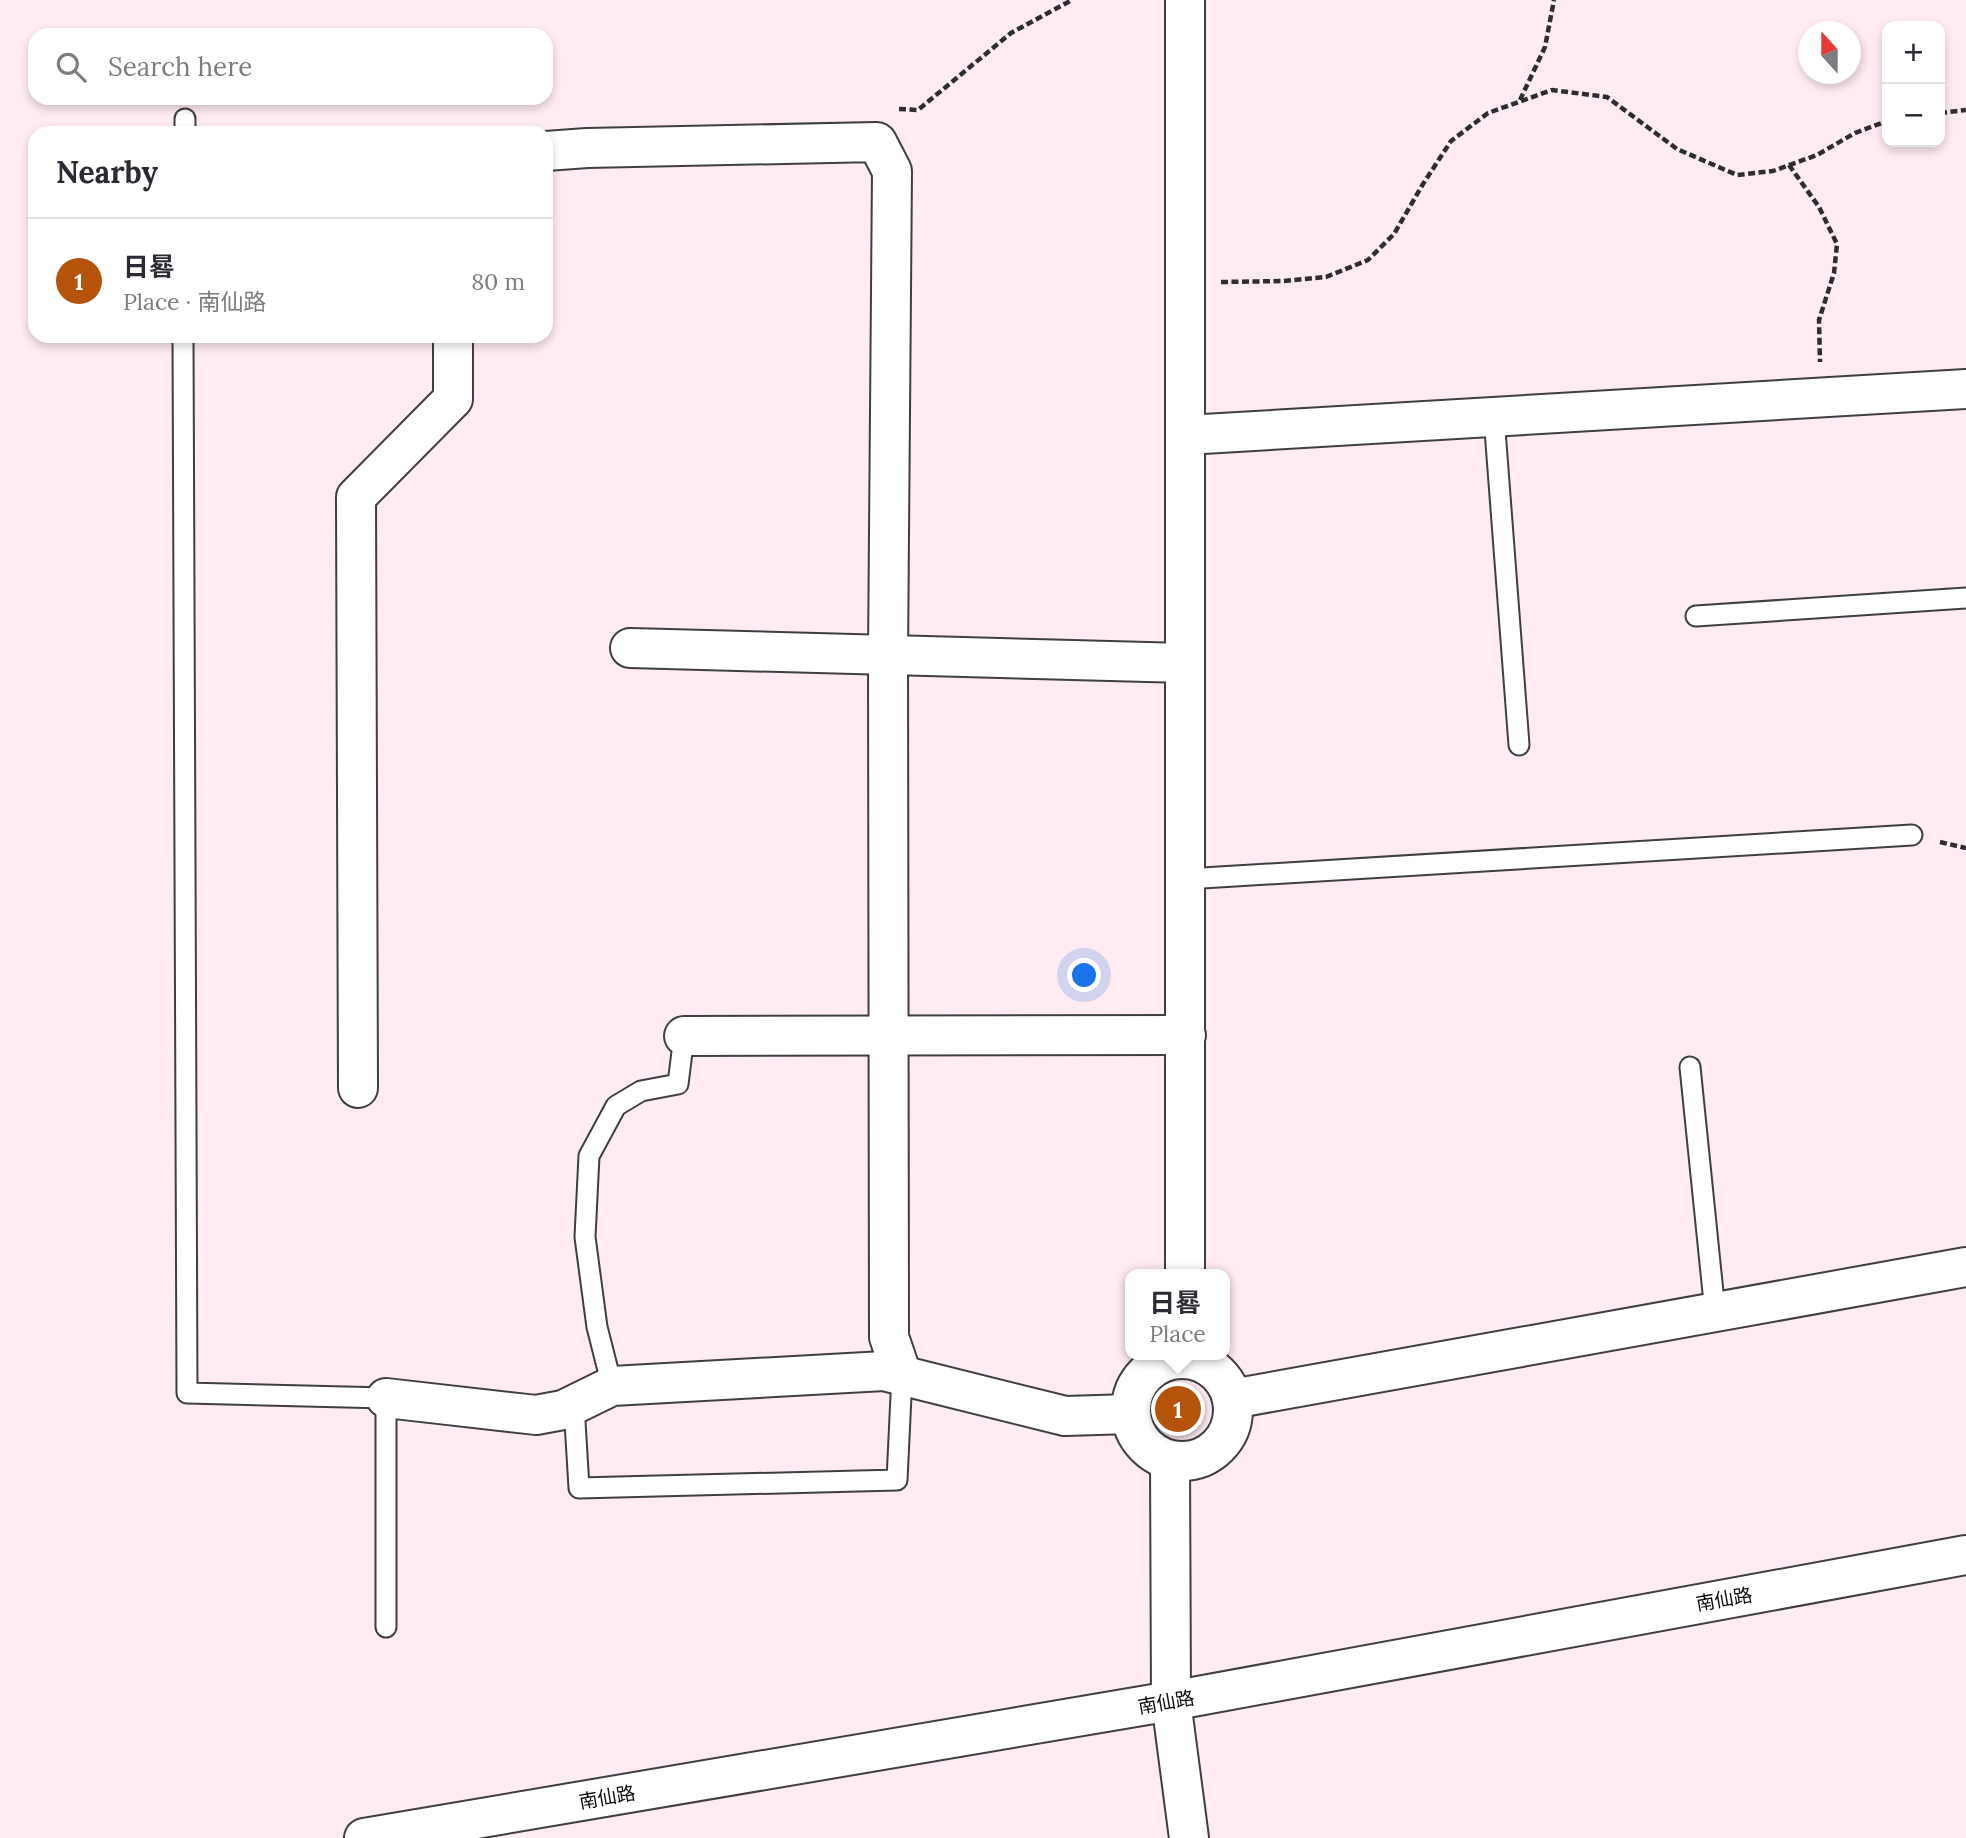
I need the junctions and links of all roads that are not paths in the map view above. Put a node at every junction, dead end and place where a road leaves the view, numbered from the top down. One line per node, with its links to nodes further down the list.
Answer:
1 (1185, 0): 7 (street)
2 (553, 150): 11 (street)
3 (183, 343): 28 (lane)
4 (453, 343): 20 (street)
5 (1966, 389): 6 (street)
6 (1494, 417): 7 (street); 13 (lane)
7 (1186, 435): 12 (street)
8 (1966, 598): 9 (lane)
9 (1696, 616)
10 (630, 648): 11 (street)
11 (888, 655): 12 (street); 16 (street)
12 (1185, 663): 15 (street)
13 (1519, 745)
14 (1912, 835): 15 (lane)
15 (1186, 878): 17 (street)
16 (889, 1035): 17 (street); 18 (street); 26 (street)
17 (1186, 1035): 22 (street)
18 (684, 1036): 27 (lane)
19 (1690, 1067): 23 (lane)
20 (358, 1088)
21 (1966, 1267): 23 (street)
22 (1185, 1269)
23 (1715, 1312): 29 (street)
24 (1173, 1360): 31 (street)
25 (1192, 1360): 29 (street)
26 (902, 1375): 27 (street); 30 (lane); 31 (street)
27 (612, 1386): 30 (street)
28 (386, 1398): 30 (street); 34 (lane)
29 (1232, 1399): 32 (street)
30 (574, 1405)
31 (1131, 1414): 32 (street)
32 (1170, 1460): 35 (street)
33 (1966, 1555): 35 (street, 南仙路)
34 (386, 1627)
35 (1171, 1701): 36 (street, 南仙路); 37 (street)
36 (364, 1838)
37 (1189, 1838)

